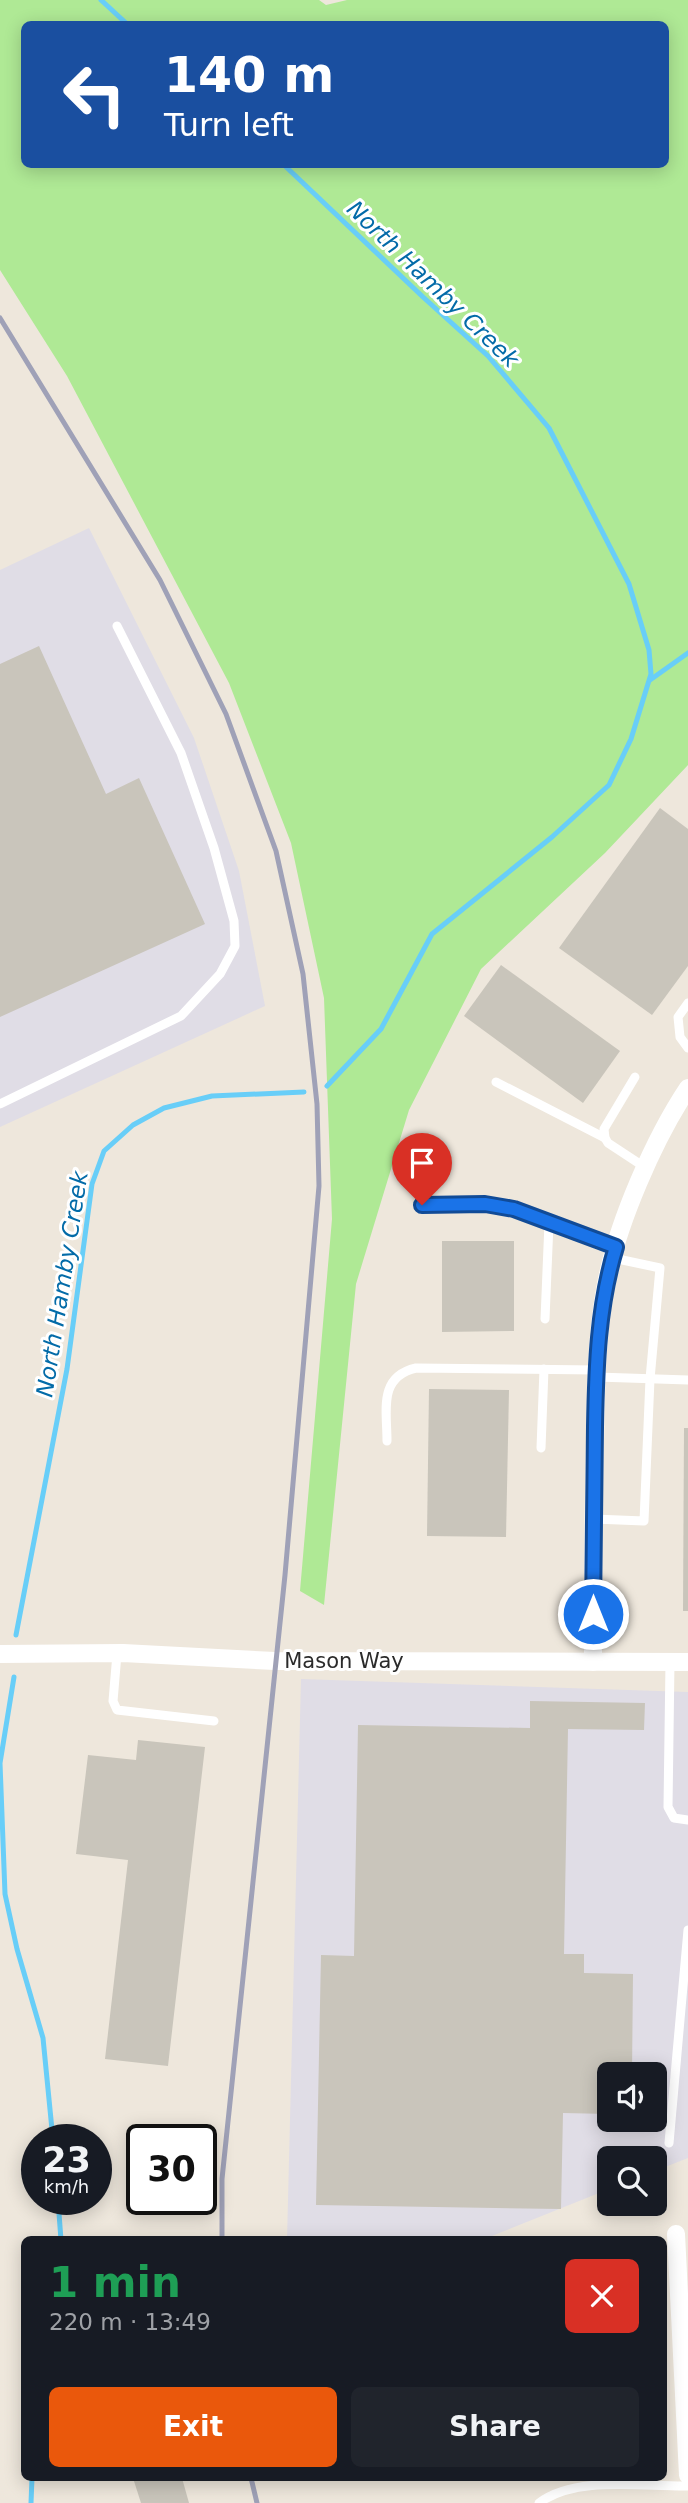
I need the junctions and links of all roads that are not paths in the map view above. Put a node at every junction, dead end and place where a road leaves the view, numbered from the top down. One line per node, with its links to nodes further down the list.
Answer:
1 (117, 626): 7 (lane)
2 (688, 1003): 3 (lane)
3 (688, 1048)
4 (635, 1077): 8 (lane)
5 (496, 1082): 8 (lane)
6 (688, 1088): 9 (street)
7 (0, 1104)
8 (605, 1138): 9 (lane)
9 (646, 1168): 12 (street)
10 (422, 1205): 11 (lane)
11 (549, 1223): 12 (lane); 13 (lane)
12 (615, 1253): 15 (street); 16 (lane)
13 (545, 1319)
14 (544, 1369): 15 (lane); 18 (lane); 19 (lane)
15 (597, 1373): 16 (lane); 20 (street)
16 (650, 1378): 17 (lane); 20 (lane)
17 (688, 1380)
18 (387, 1441)
19 (541, 1448)
20 (594, 1519): 23 (street)
21 (0, 1654): 22 (street, Mason Way)
22 (117, 1654): 23 (street, Mason Way); 26 (lane)
23 (593, 1662): 24 (street, Mason Way)
24 (670, 1662): 25 (street, Mason Way); 27 (lane)
25 (688, 1662)
26 (214, 1721)
27 (688, 1820)
28 (688, 1930): 29 (lane)
29 (669, 2143)
30 (676, 2234): 31 (street)
31 (682, 2254): 32 (street)
32 (685, 2359): 33 (street)
33 (688, 2475)
34 (688, 2486): 35 (lane)
35 (539, 2503)

